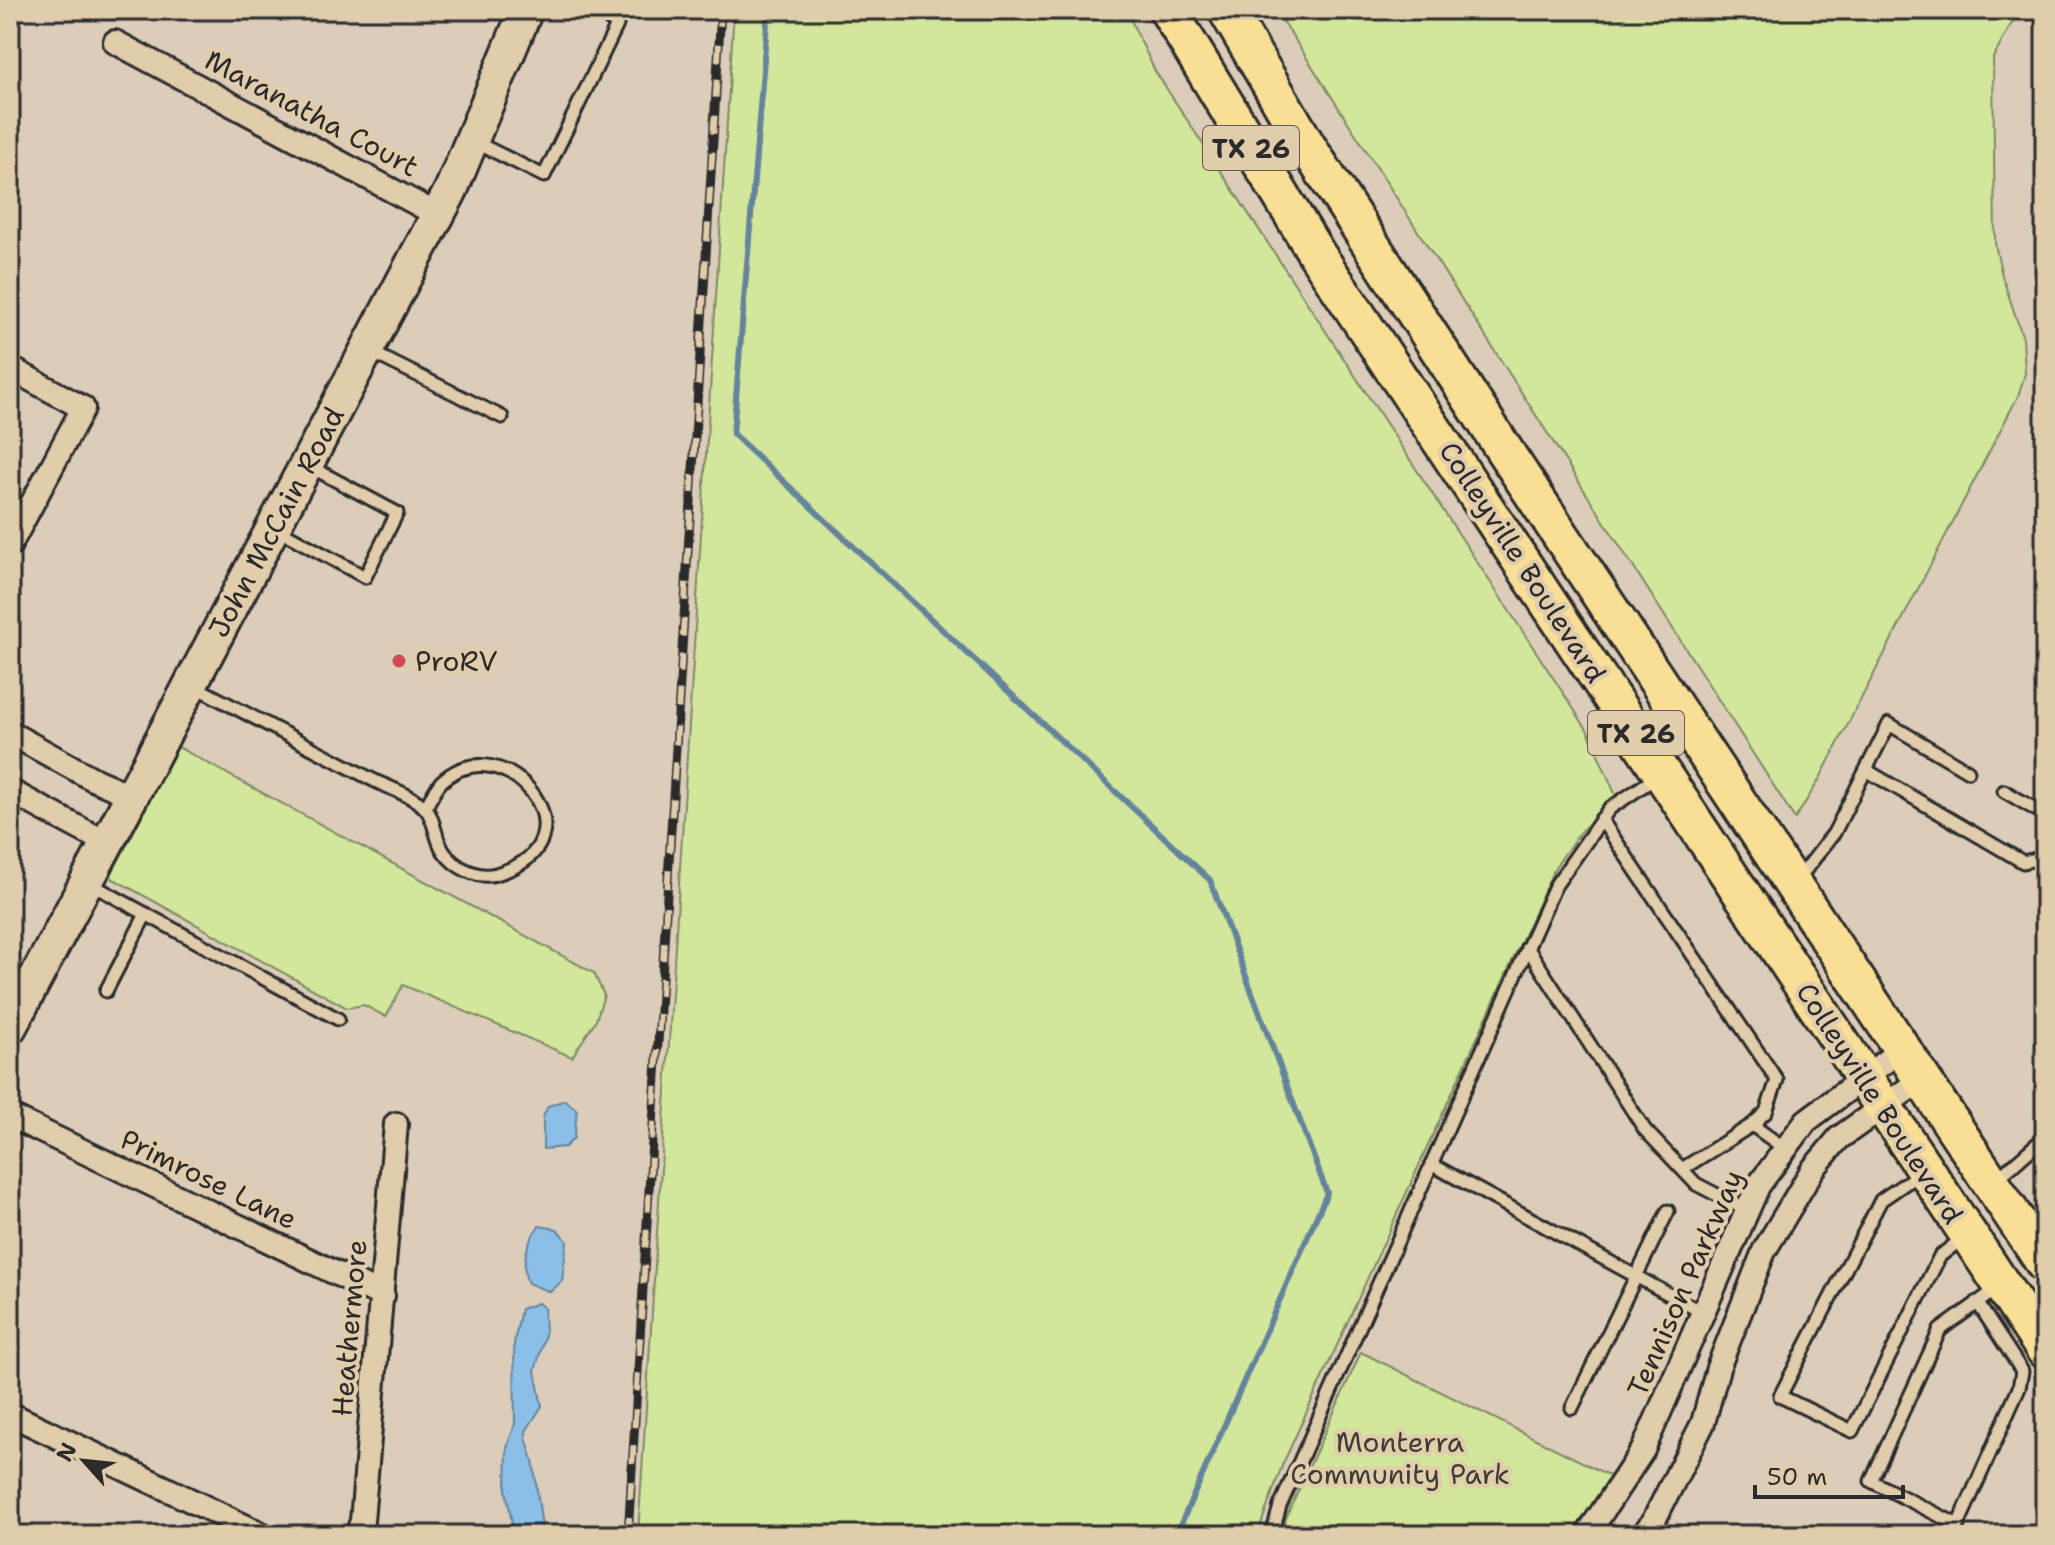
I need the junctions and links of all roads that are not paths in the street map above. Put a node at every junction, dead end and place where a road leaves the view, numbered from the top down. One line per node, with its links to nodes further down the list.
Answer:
1 (526, 10): 6 (main road, John McCain Road)
2 (598, 10): 6 (lane)
3 (1168, 10): 13 (main road, Colleyville Boulevard / TX 26)
4 (1227, 10): 11 (main road, Colleyville Boulevard / TX 26)
5 (115, 42): 7 (street, Maranatha Court)
6 (473, 140): 7 (main road, John McCain Road)
7 (438, 215): 8 (main road, John McCain Road)
8 (367, 350): 10 (lane); 12 (main road, John McCain Road)
9 (10, 368): 15 (street)
10 (502, 417)
11 (1508, 456): 13 (main road); 30 (main road, Colleyville Boulevard / TX 26)
12 (306, 465): 14 (main road, John McCain Road); 14 (lane)
13 (1471, 481): 20 (main road, Colleyville Boulevard / TX 26)
14 (273, 527): 16 (main road, John McCain Road)
15 (10, 545)
16 (190, 684): 23 (main road, John McCain Road); 24 (lane)
17 (10, 733): 23 (street)
18 (1866, 770): 19 (lane); 28 (lane); 30 (lane)
19 (1968, 771)
20 (1662, 774): 26 (lane); 37 (main road, Colleyville Boulevard / TX 26)
21 (10, 791): 27 (street)
22 (2004, 791): 25 (lane)
23 (132, 796): 27 (main road, John McCain Road)
24 (425, 808): 24 (lane)
25 (2045, 815)
26 (1601, 819): 32 (lane); 42 (lane)
27 (105, 842): 29 (main road, John McCain Road)
28 (2045, 857)
29 (85, 881): 31 (lane); 35 (main road, John McCain Road)
30 (1793, 886): 36 (main road, Colleyville Boulevard / TX 26)
31 (146, 914): 33 (lane); 34 (lane)
32 (1527, 947): 45 (lane); 46 (lane)
33 (106, 991)
34 (338, 1019)
35 (10, 1027)
36 (1902, 1049): 37 (street, Tennison Parkway); 38 (main road, Colleyville Boulevard / TX 26)
37 (1864, 1076): 39 (main road, Colleyville Boulevard / TX 26); 44 (street, Tennison Parkway)
38 (1922, 1079): 39 (street); 48 (main road, Colleyville Boulevard / TX 26)
39 (1884, 1107): 47 (main road, Colleyville Boulevard / TX 26); 57 (street)
40 (10, 1116): 55 (street, Primrose Lane)
41 (396, 1124): 55 (street, Heathermore)
42 (1752, 1125): 44 (lane); 46 (lane)
43 (2045, 1137): 48 (lane)
44 (1784, 1148): 49 (street, Tennison Parkway)
45 (1431, 1164): 53 (lane); 63 (lane)
46 (1682, 1169): 49 (lane)
47 (1925, 1169): 51 (main road, Colleyville Boulevard / TX 26); 51 (lane)
48 (1992, 1184): 52 (main road, Colleyville Boulevard / TX 26)
49 (1746, 1210): 56 (street, Tennison Parkway)
50 (1668, 1211): 53 (lane)
51 (1967, 1235): 54 (main road, Colleyville Boulevard / TX 26)
52 (2045, 1264)
53 (1635, 1275): 56 (lane); 59 (lane)
54 (1990, 1294): 54 (lane); 58 (main road, Colleyville Boulevard / TX 26)
55 (383, 1296): 62 (street, Heathermore)
56 (1703, 1313): 57 (street); 64 (street, Tennison Parkway)
57 (1734, 1326): 65 (street)
58 (2045, 1350)
59 (1572, 1408)
60 (10, 1414): 61 (street)
61 (263, 1535)
62 (357, 1535)
63 (1272, 1535)
64 (1587, 1535)
65 (1642, 1535)

